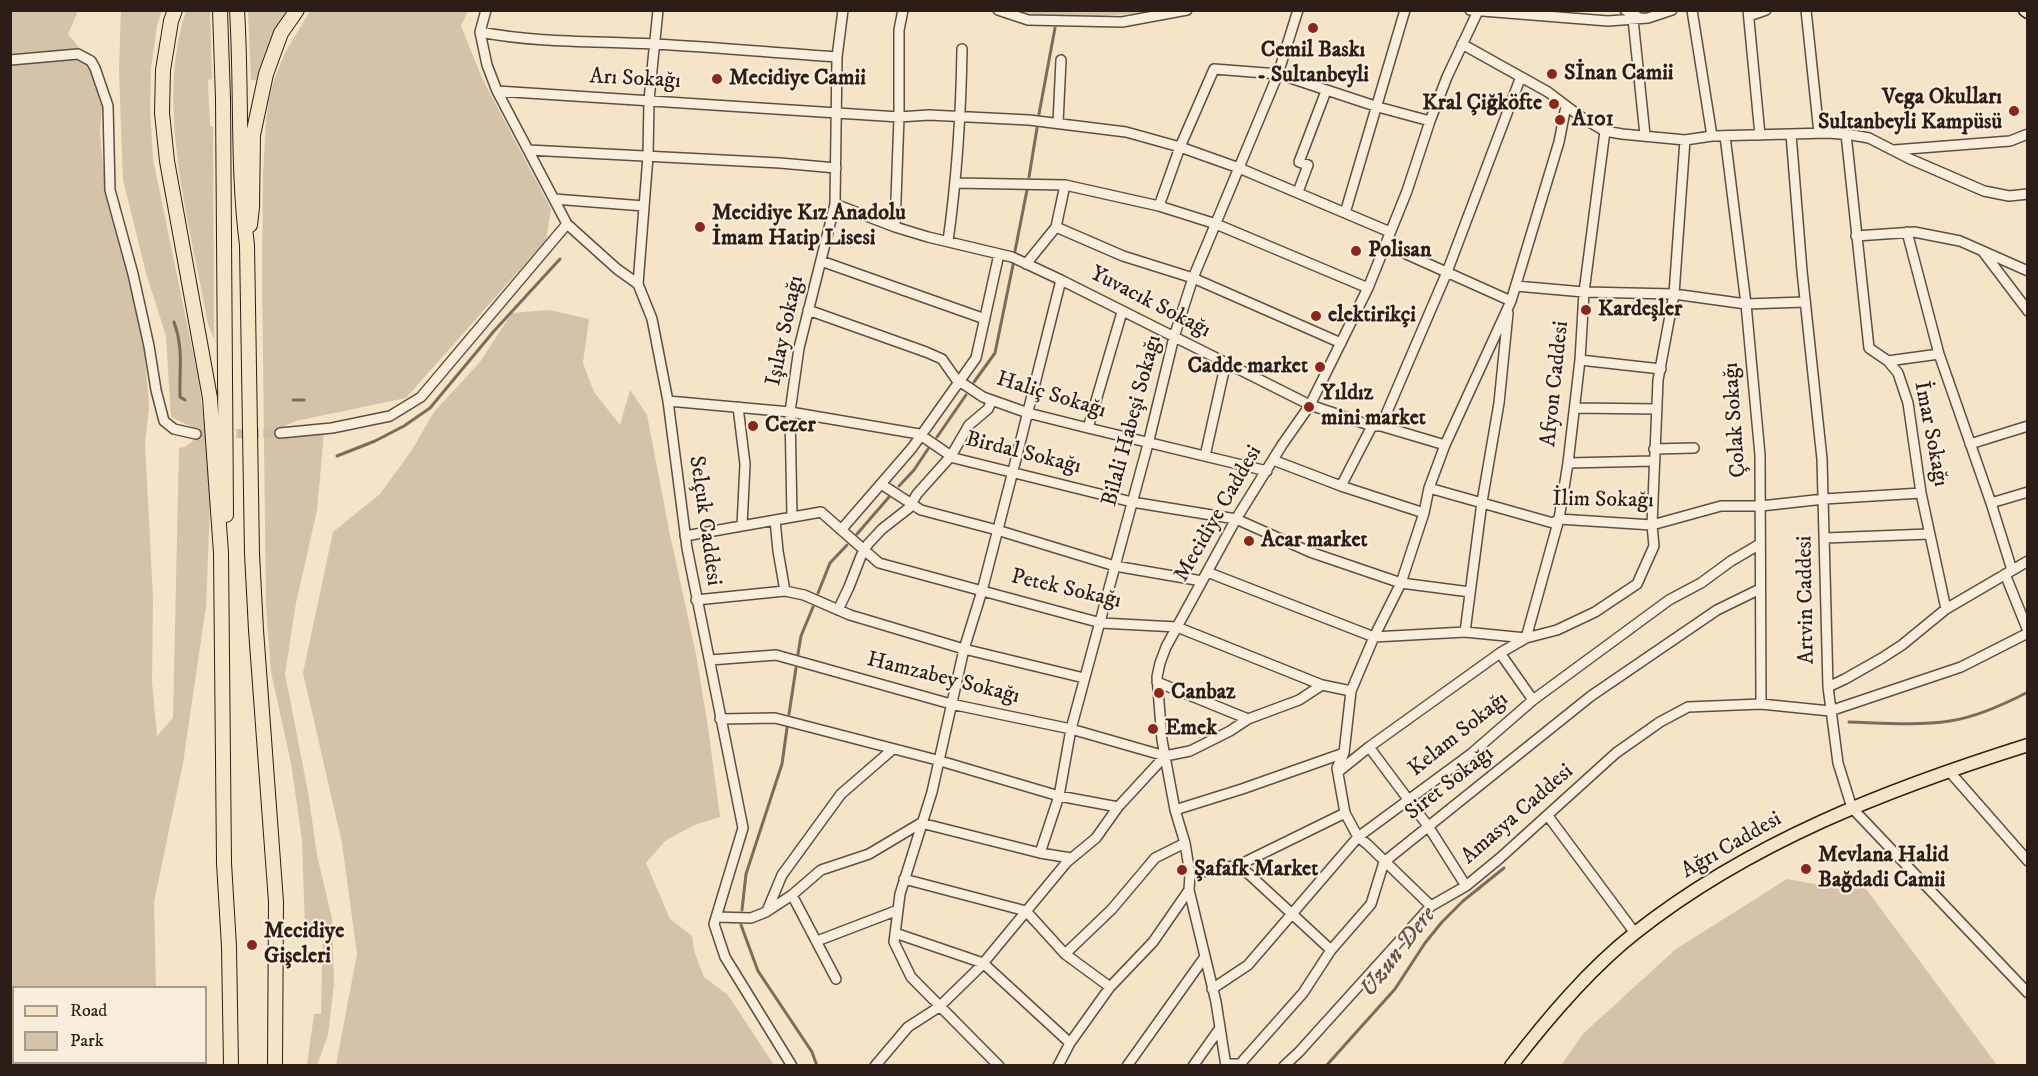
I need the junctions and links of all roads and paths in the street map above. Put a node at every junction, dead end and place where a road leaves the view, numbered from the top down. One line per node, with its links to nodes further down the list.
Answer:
1 (175, 10): 157 (highway)
2 (220, 10): 157 (highway)
3 (237, 10): 76 (highway)
4 (297, 10): 76 (highway)
5 (486, 10): 24 (street)
6 (658, 10): 25 (street)
7 (843, 10): 28 (street, Işılay Sokağı)
8 (903, 10): 39 (street)
9 (998, 10): 10 (street)
10 (1187, 10)
11 (1298, 10): 31 (street, Bilali Habeşi Sokağı)
12 (1404, 10): 37 (street)
13 (1470, 10): 20 (street)
14 (1578, 10): 22 (street)
15 (1625, 10): 23 (street)
16 (1672, 10): 23 (street)
17 (1692, 10): 50 (street)
18 (1766, 10): 21 (street)
19 (1806, 10): 44 (street)
20 (1478, 11): 22 (street); 26 (street, Mecidiye Caddesi)
21 (1749, 13): 49 (street)
22 (1565, 18): 23 (street)
23 (1637, 19): 48 (street)
24 (480, 32): 25 (street); 33 (street)
25 (654, 44): 28 (street); 35 (street)
26 (1462, 44): 32 (street); 41 (street, Mecidiye Caddesi)
27 (962, 49): 40 (street)
28 (837, 57): 38 (street, Işılay Sokağı)
29 (10, 60): 118 (street)
30 (1061, 60): 42 (street)
31 (1278, 74): 34 (street); 53 (street); 58 (street, Bilali Habeşi Sokağı)
32 (1520, 79): 36 (street); 83 (street)
33 (498, 90): 35 (street, Arı Sokağı); 54 (street)
34 (1326, 91): 37 (street); 61 (street)
35 (649, 100): 38 (street, Arı Sokağı); 56 (street)
36 (1566, 106): 43 (street); 87 (street)
37 (1378, 107): 41 (street); 67 (street)
38 (837, 114): 39 (street, Arı Sokağı); 57 (street, Işılay Sokağı)
39 (899, 117): 40 (street, Arı Sokağı); 70 (street)
40 (961, 117): 42 (street, Arı Sokağı); 59 (street)
41 (1430, 121): 72 (street, Mecidiye Caddesi)
42 (1058, 123): 53 (street, Arı Sokağı)
43 (1605, 131): 48 (street); 89 (street, Afyon Caddesi)
44 (1819, 133): 45 (street); 46 (street)
45 (1791, 134): 49 (street); 91 (street, Artvin Caddesi)
46 (1846, 134): 55 (street); 74 (street, İmar Sokağı)
47 (2028, 134): 55 (street)
48 (1645, 135): 52 (street)
49 (1760, 135): 51 (street)
50 (1712, 136): 51 (street); 52 (street)
51 (1725, 136): 93 (street, Çolak Sokağı)
52 (1685, 140): 90 (street)
53 (1180, 147): 58 (street, Arı Sokağı); 66 (street)
54 (528, 150): 56 (street); 63 (street)
55 (1894, 150): 62 (street)
56 (648, 156): 57 (street); 65 (street)
57 (836, 168): 64 (street, Işılay Sokağı)
58 (1239, 168): 61 (street, Arı Sokağı); 69 (street, Bilali Habeşi Sokağı)
59 (956, 183): 60 (street); 75 (street)
60 (1065, 185): 66 (street); 71 (street)
61 (1298, 192): 67 (street, Arı Sokağı)
62 (2028, 194)
63 (554, 199): 65 (street); 68 (street)
64 (835, 204): 70 (street, Yuvacık Sokağı); 80 (street, Işılay Sokağı)
65 (644, 206): 86 (street)
66 (1159, 206): 69 (street)
67 (1345, 213): 72 (street, Arı Sokağı)
68 (567, 224): 86 (street); 117 (street)
69 (1216, 224): 84 (street, Bilali Habeşi Sokağı); 88 (street)
70 (895, 227): 75 (street, Yuvacık Sokağı)
71 (1056, 227): 81 (street); 84 (street)
72 (1390, 232): 77 (street, Mecidiye Caddesi)
73 (1907, 232): 74 (street); 78 (street); 100 (street)
74 (1856, 236): 103 (street, İmar Sokağı)
75 (948, 241): 79 (street, Yuvacık Sokağı)
76 (247, 245): 242 (highway)
77 (1386, 245): 83 (street); 88 (street, Mecidiye Caddesi)
78 (1984, 252): 82 (street); 95 (street)
79 (999, 254): 81 (street, Yuvacık Sokağı); 97 (street)
80 (821, 261): 94 (street, Işılay Sokağı); 97 (street)
81 (1026, 264): 85 (street, Yuvacık Sokağı)
82 (2028, 271)
83 (1447, 272): 92 (street); 114 (street)
84 (1193, 278): 98 (street, Bilali Habeşi Sokağı); 99 (street)
85 (1061, 279): 96 (street, Yuvacık Sokağı); 113 (street)
86 (638, 284): 107 (street, Selçuk Caddesi)
87 (1516, 286): 89 (street); 92 (street)
88 (1368, 288): 99 (street, Mecidiye Caddesi)
89 (1584, 292): 90 (street); 101 (street, Afyon Caddesi)
90 (1674, 294): 93 (street); 104 (street)
91 (1805, 302): 93 (street); 137 (street, Artvin Caddesi)
92 (1509, 304): 122 (street); 139 (street)
93 (1746, 304): 142 (street, Çolak Sokağı)
94 (808, 310): 105 (street, Haliç Sokağı); 112 (street, Işılay Sokağı)
95 (2028, 311)
96 (1122, 312): 98 (street, Yuvacık Sokağı); 116 (street)
97 (985, 319): 105 (street)
98 (1174, 338): 102 (street, Yuvacık Sokağı); 120 (street, Bilali Habeşi Sokağı)
99 (1341, 343): 108 (street, Mecidiye Caddesi)
100 (1940, 354): 103 (street); 121 (street)
101 (1580, 360): 104 (street); 110 (street, Afyon Caddesi)
102 (1226, 362): 108 (street, Yuvacık Sokağı); 126 (street)
103 (1888, 362): 136 (street, İmar Sokağı)
104 (1661, 369): 111 (street)
105 (960, 381): 106 (street, Haliç Sokağı); 119 (street)
106 (992, 400): 113 (street, Haliç Sokağı); 125 (street)
107 (668, 401): 109 (street, Birdal Sokağı); 153 (street, Selçuk Caddesi)
108 (1310, 405): 114 (street, Yuvacık Sokağı); 127 (street, Mecidiye Caddesi)
109 (738, 407): 112 (street, Birdal Sokağı); 149 (street)
110 (1575, 408): 111 (street); 129 (street, Afyon Caddesi)
111 (1657, 409): 124 (street)
112 (790, 412): 119 (street, Birdal Sokağı); 144 (street, Işılay Sokağı)
113 (1028, 412): 116 (street, Haliç Sokağı); 130 (street)
114 (1376, 426): 122 (street, Yuvacık Sokağı); 133 (street)
115 (2028, 426): 121 (street)
116 (1088, 428): 120 (street, Haliç Sokağı)
117 (280, 433)
118 (196, 434)
119 (921, 435): 125 (street, Birdal Sokağı); 132 (street)
120 (1148, 444): 126 (street, Haliç Sokağı); 138 (street, Bilali Habeşi Sokağı)
121 (1970, 444): 140 (street)
122 (1445, 445): 134 (street)
123 (1694, 448): 124 (street)
124 (1654, 449): 128 (street)
125 (951, 456): 130 (street, Birdal Sokağı); 141 (street)
126 (1205, 456): 131 (street, Haliç Sokağı)
127 (1273, 459): 131 (street, Mecidiye Caddesi); 133 (street)
128 (1654, 461): 129 (street); 148 (street)
129 (1568, 463): 146 (street, Afyon Caddesi)
130 (1013, 471): 138 (street, Birdal Sokağı); 151 (street)
131 (1266, 471): 145 (street, Mecidiye Caddesi)
132 (881, 484): 141 (street); 150 (street)
133 (1341, 486): 143 (street)
134 (1429, 488): 139 (street, İlim Sokağı); 143 (street)
135 (2028, 492): 140 (street)
136 (1921, 493): 137 (street, İlim Sokağı); 152 (street, İmar Sokağı)
137 (1824, 499): 142 (street, İlim Sokağı); 154 (street, Artvin Caddesi)
138 (1132, 502): 145 (street, Birdal Sokağı); 159 (street, Bilali Habeşi Sokağı)
139 (1482, 502): 146 (street, İlim Sokağı); 167 (street)
140 (1991, 503): 161 (street)
141 (912, 504): 151 (street); 156 (street)
142 (1761, 506): 148 (street, İlim Sokağı); 155 (street, Çolak Sokağı)
143 (1424, 513): 163 (street)
144 (792, 517): 147 (street); 150 (street, Petek Sokağı)
145 (1236, 519): 160 (street, Mecidiye Caddesi); 163 (street, Birdal Sokağı)
146 (1559, 519): 148 (street, İlim Sokağı); 176 (street, Afyon Caddesi)
147 (775, 520): 149 (street); 165 (street)
148 (1652, 525): 176 (street)
149 (742, 526): 153 (street)
150 (841, 530): 156 (street, Petek Sokağı)
151 (997, 530): 159 (street); 166 (street)
152 (1929, 534): 154 (street); 169 (street, İmar Sokağı)
153 (685, 536): 168 (street, Selçuk Caddesi)
154 (1825, 538): 183 (street, Artvin Caddesi)
155 (1760, 544): 164 (street, Çolak Sokağı); 185 (street, Kelam Sokağı)
156 (864, 550): 166 (street, Petek Sokağı); 170 (street)
157 (221, 553): 241 (highway)
158 (2028, 561): 161 (street)
159 (1115, 566): 162 (street); 171 (street, Bilali Habeşi Sokağı)
160 (1207, 572): 162 (street, Mecidiye Caddesi); 175 (street)
161 (2008, 572): 169 (street); 174 (street)
162 (1202, 581): 172 (street, Mecidiye Caddesi)
163 (1401, 582): 167 (street, Birdal Sokağı); 175 (street)
164 (1760, 589): 187 (street, Çolak Sokağı); 208 (street, Siret Sokağı)
165 (785, 591): 168 (street); 170 (street)
166 (982, 591): 171 (street, Petek Sokağı); 177 (street)
167 (1470, 592): 173 (street)
168 (696, 600): 179 (street, Selçuk Caddesi)
169 (1946, 609): 183 (street)
170 (838, 610): 177 (street)
171 (1101, 623): 172 (street, Petek Sokağı); 180 (street, Bilali Habeşi Sokağı)
172 (1177, 627): 181 (street, Mecidiye Caddesi); 182 (street, Petek Sokağı)
173 (1465, 632): 175 (street); 176 (street)
174 (2028, 632): 188 (street)
175 (1374, 637): 184 (street)
176 (1526, 638): 178 (street)
177 (964, 649): 180 (street); 186 (street)
178 (1500, 653): 185 (street); 193 (street)
179 (710, 660): 186 (street, Hamzabey Sokağı); 189 (street, Selçuk Caddesi)
180 (1084, 678): 191 (street, Bilali Habeşi Sokağı)
181 (1157, 682): 190 (street); 196 (street, Mecidiye Caddesi)
182 (1322, 685): 184 (street, Petek Sokağı); 190 (street)
183 (1828, 687): 188 (street, Artvin Caddesi)
184 (1351, 691): 195 (street)
185 (1533, 700): 201 (street, Kelam Sokağı)
186 (951, 704): 191 (street, Hamzabey Sokağı); 197 (street)
187 (1761, 704): 188 (street, Amasya Caddesi); 206 (street, Amasya Caddesi)
188 (1830, 711): 203 (street, Artvin Caddesi)
189 (720, 719): 194 (street); 226 (street, Selçuk Caddesi)
190 (1248, 719): 196 (street)
191 (1071, 729): 196 (street, Hamzabey Sokağı); 200 (street, Bilali Habeşi Sokağı)
192 (2028, 746): 198 (main road, Ağrı Caddesi)
193 (1369, 747): 199 (street); 201 (street)
194 (893, 749): 197 (street); 224 (street)
195 (1344, 753): 199 (street); 204 (street)
196 (1165, 756): 202 (street); 204 (street, Mecidiye Caddesi)
197 (938, 760): 200 (street); 207 (street)
198 (1949, 771): 203 (main road, Ağrı Caddesi); 213 (street)
199 (1338, 772): 205 (street)
200 (1059, 796): 202 (street); 211 (street, Bilali Habeşi Sokağı)
201 (1408, 801): 208 (street); 209 (street, Kelam Sokağı)
202 (1118, 807): 212 (street)
203 (1852, 808): 228 (main road, Ağrı Caddesi); 237 (street, Artvin Caddesi)
204 (1175, 810): 210 (street, Mecidiye Caddesi)
205 (1346, 813): 209 (street); 215 (street)
206 (1548, 816): 218 (street, Amasya Caddesi); 228 (street)
207 (921, 823): 211 (street); 217 (street); 220 (street)
208 (1428, 826): 214 (street, Siret Sokağı); 218 (street)
209 (1358, 837): 214 (street); 225 (street, Kelam Sokağı)
210 (1185, 843): 216 (street, Mecidiye Caddesi); 231 (street)
211 (1040, 853): 212 (street)
212 (1071, 858): 223 (street)
213 (2028, 861)
214 (1384, 862): 221 (street); 230 (street)
215 (1239, 865): 216 (street); 225 (street)
216 (1190, 874): 219 (street, Mecidiye Caddesi)
217 (904, 879): 222 (street); 223 (street)
218 (1466, 886): 221 (street, Amasya Caddesi)
219 (1189, 890): 232 (street, Mecidiye Caddesi); 235 (street)
220 (792, 896): 224 (street); 229 (street)
221 (1431, 906): 250 (street, Amasya Caddesi)
222 (898, 910): 227 (street); 229 (street)
223 (1026, 911): 231 (street); 233 (street)
224 (766, 912): 226 (street)
225 (1292, 914): 230 (street); 236 (street, Kelam Sokağı)
226 (716, 917): 243 (street, Selçuk Caddesi)
227 (895, 933): 233 (street); 238 (street)
228 (1635, 933): 251 (main road, Ağrı Caddesi)
229 (817, 942): 234 (street)
230 (1331, 950): 249 (street)
231 (1065, 954): 235 (street)
232 (1204, 958): 236 (street, Mecidiye Caddesi); 247 (street)
233 (983, 963): 238 (street); 240 (street)
234 (836, 979)
235 (1110, 987): 240 (street)
236 (1212, 989): 239 (street, Mecidiye Caddesi)
237 (2028, 993)
238 (939, 1007): 244 (street); 245 (street)
239 (1220, 1028): 248 (street); 249 (street, Mecidiye Caddesi)
240 (1070, 1043): 246 (street)
241 (231, 1065)
242 (275, 1065)
243 (792, 1065)
244 (875, 1065)
245 (999, 1065)
246 (1058, 1065)
247 (1127, 1065)
248 (1193, 1065)
249 (1226, 1065)
250 (1284, 1065)
251 (1510, 1065)

